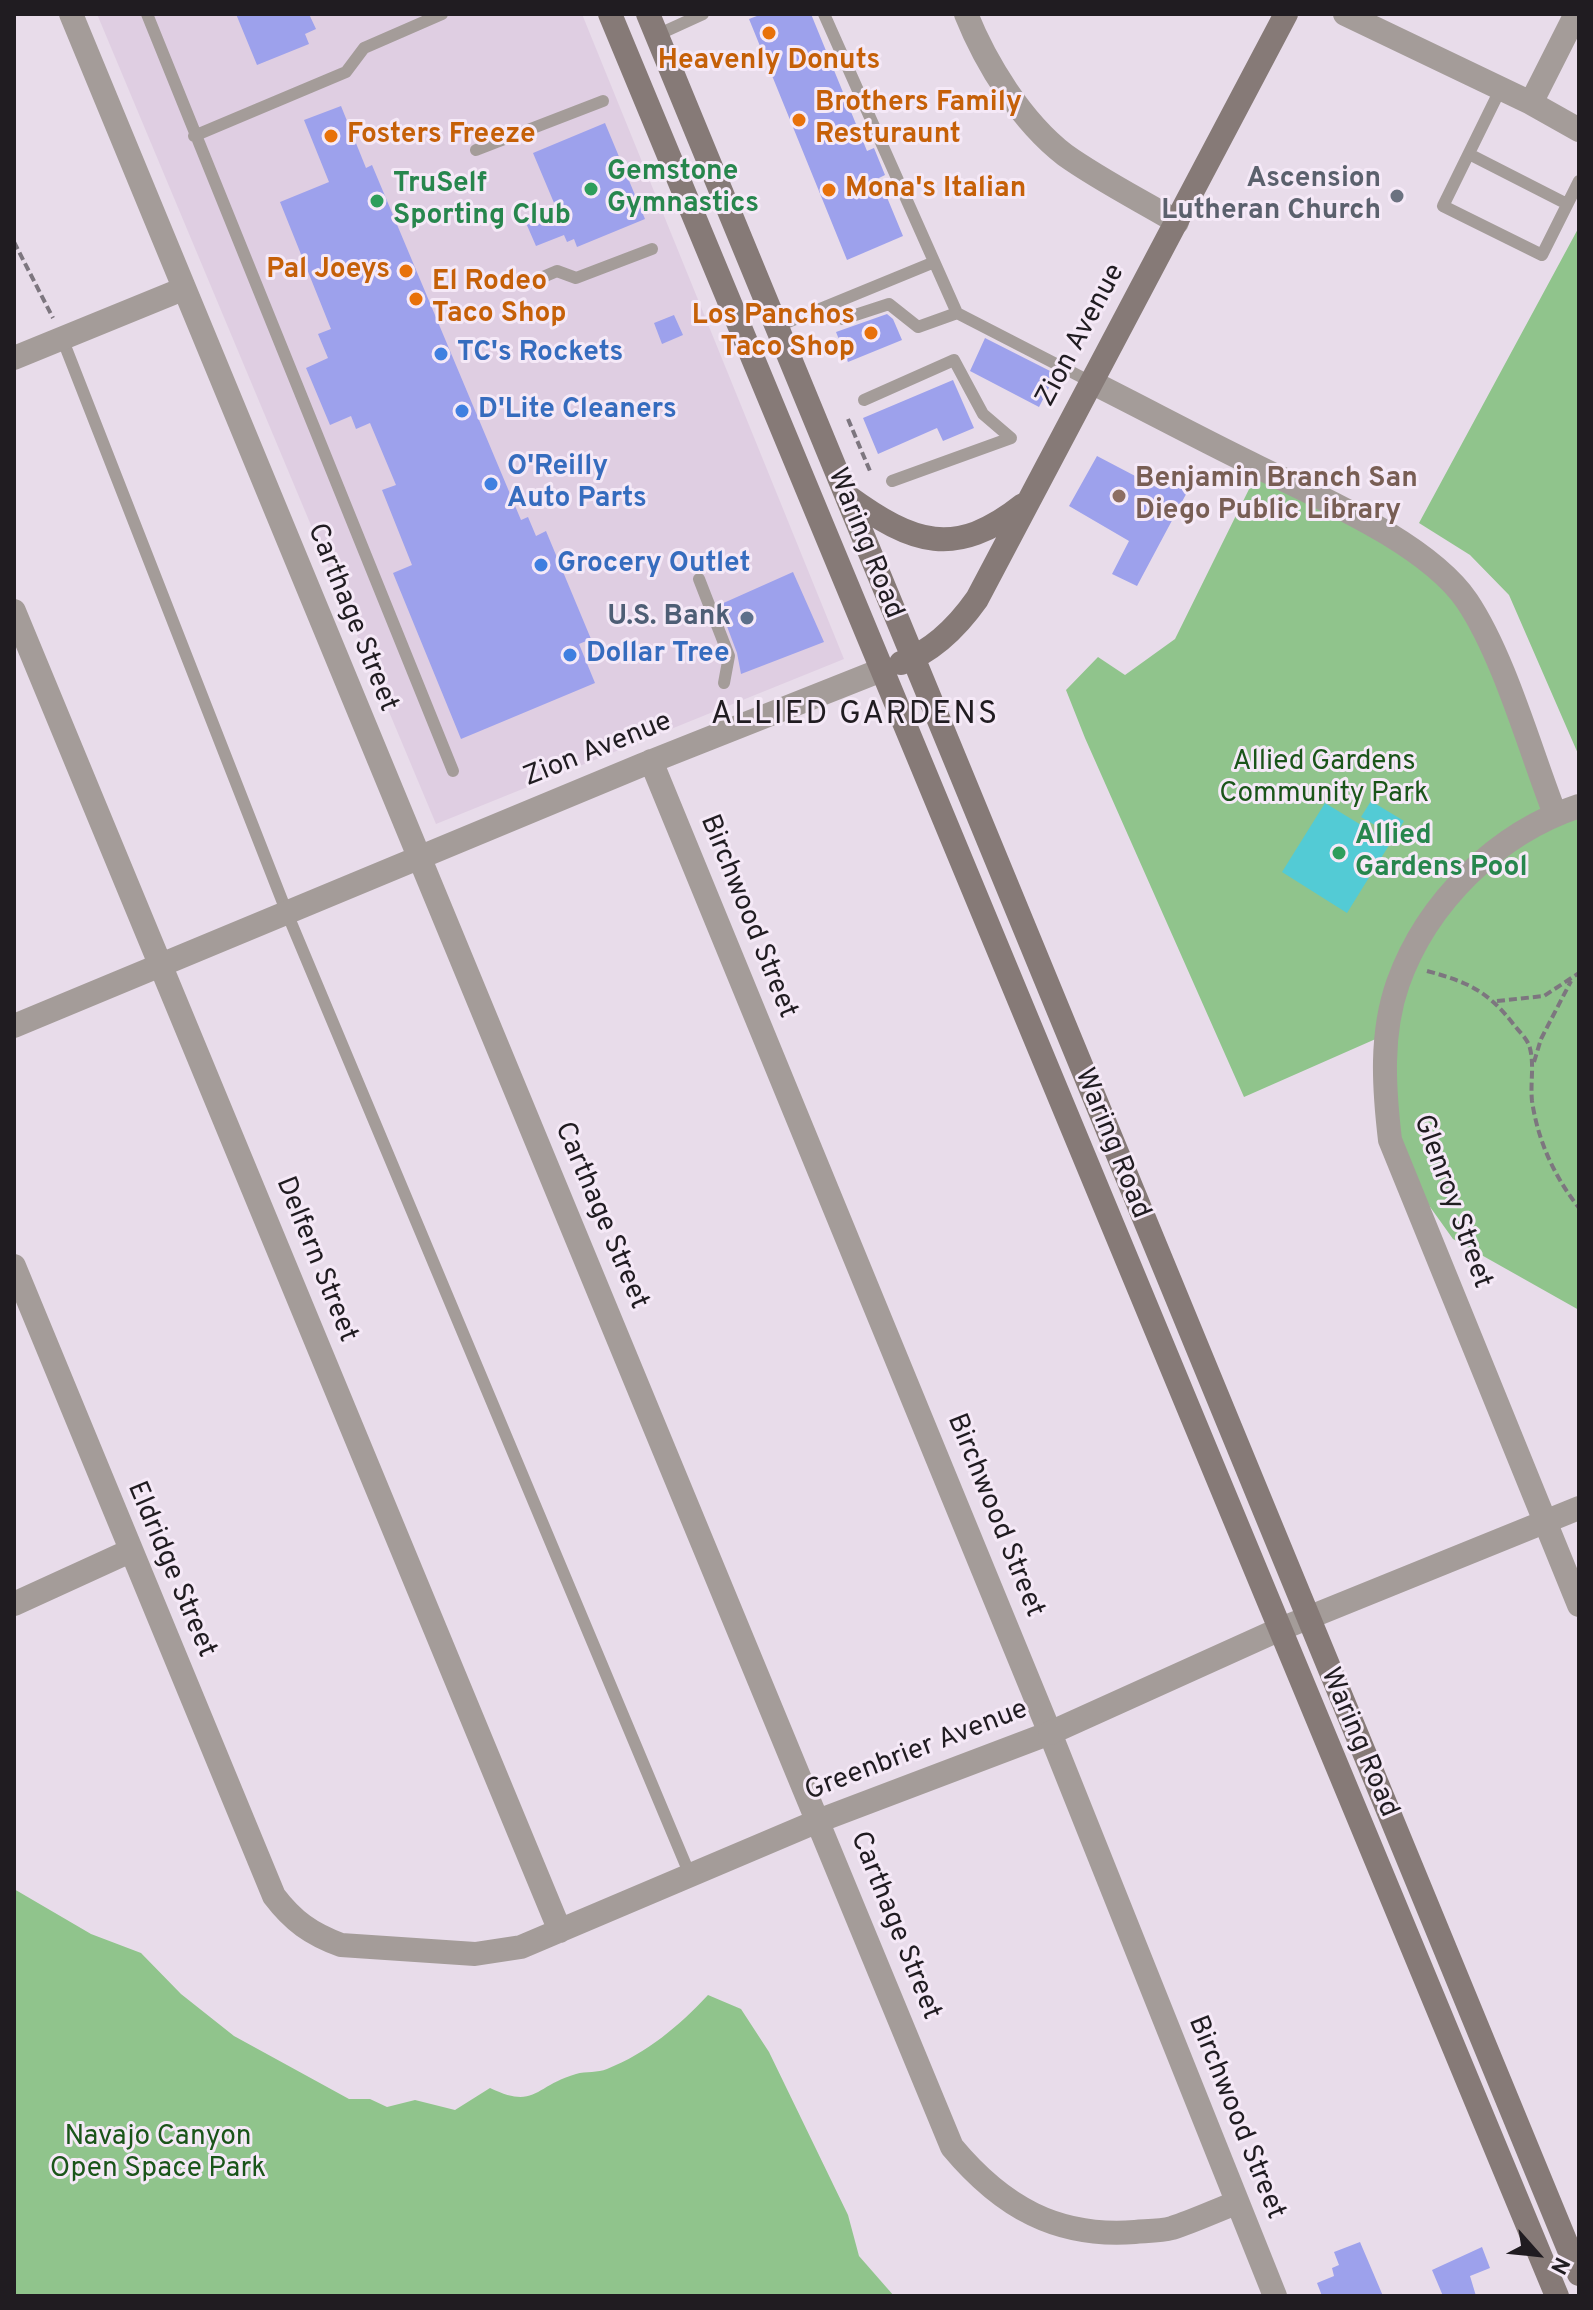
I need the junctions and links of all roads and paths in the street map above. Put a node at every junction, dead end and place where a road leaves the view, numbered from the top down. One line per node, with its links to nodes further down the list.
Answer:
1 (71, 14): 27 (street, Carthage Street)
2 (147, 14): 17 (lane)
3 (442, 14): 11 (lane)
4 (610, 14): 43 (main road, Waring Road)
5 (703, 14): 12 (lane)
6 (824, 14): 25 (lane)
7 (966, 14): 22 (street)
8 (1286, 14): 22 (main road, Zion Avenue)
9 (1345, 14): 13 (street)
10 (1576, 14): 15 (street)
11 (420, 18): 17 (lane)
12 (652, 24): 30 (main road, Waring Road)
13 (1500, 90): 15 (street); 19 (lane)
14 (603, 101): 18 (lane)
15 (1531, 103): 16 (street)
16 (1579, 130)
17 (194, 136): 46 (lane)
18 (476, 150)
19 (1469, 154): 21 (lane); 21 (lane)
20 (1579, 181): 21 (lane)
21 (1567, 204)
22 (1177, 222): 33 (main road, Zion Avenue)
23 (14, 242): 31 (path)
24 (652, 249): 26 (lane)
25 (932, 263): 28 (lane); 29 (lane)
26 (529, 283)
27 (183, 289): 31 (street); 49 (street, Carthage Street)
28 (827, 306): 29 (lane); 30 (lane)
29 (957, 313): 33 (lane)
30 (776, 327): 38 (main road, Waring Road)
31 (62, 338): 32 (street); 50 (lane)
32 (14, 358)
33 (1091, 382): 39 (main road, Zion Avenue); 48 (street)
34 (864, 400): 37 (lane)
35 (848, 419): 36 (path)
36 (870, 471)
37 (892, 481)
38 (847, 496): 39 (main road); 42 (main road, Waring Road)
39 (1028, 501): 42 (main road, Zion Avenue)
40 (699, 579): 44 (lane)
41 (14, 611): 52 (street, Delfern Street)
42 (914, 658): 43 (main road, Zion Avenue); 65 (main road, Waring Road)
43 (884, 669): 45 (street, Zion Avenue); 66 (main road, Waring Road)
44 (724, 683)
45 (651, 761): 49 (street, Zion Avenue); 67 (street, Birchwood Street)
46 (453, 771)
47 (1579, 806): 48 (street)
48 (1555, 814): 51 (street, Glenroy Street)
49 (418, 857): 50 (street, Zion Avenue); 68 (street, Carthage Street)
50 (287, 913): 52 (street, Zion Avenue); 69 (lane)
51 (1407, 965): 55 (path); 61 (street, Glenroy Street)
52 (161, 966): 56 (street, Zion Avenue); 71 (street, Delfern Street)
53 (1579, 973): 54 (path)
54 (1571, 981): 55 (path); 57 (path)
55 (1497, 1001): 57 (path)
56 (14, 1026)
57 (1533, 1066): 58 (path)
58 (1579, 1208)
59 (14, 1266): 62 (street, Eldridge Street)
60 (1579, 1508): 61 (street, Greenbrier Avenue)
61 (1545, 1522): 64 (street, Glenroy Street); 65 (street, Greenbrier Avenue)
62 (130, 1551): 63 (street); 70 (street, Eldridge Street)
63 (14, 1604)
64 (1579, 1605)
65 (1307, 1618): 66 (street, Greenbrier Avenue); 73 (main road, Waring Road)
66 (1278, 1630): 67 (street, Greenbrier Avenue); 75 (main road, Waring Road)
67 (1050, 1733): 68 (street, Greenbrier Avenue); 72 (street, Birchwood Street)
68 (818, 1821): 69 (street, Greenbrier Avenue); 72 (street, Carthage Street)
69 (690, 1875): 71 (street, Greenbrier Avenue)
70 (274, 1896): 71 (street, Greenbrier Avenue)
71 (560, 1931)
72 (1236, 2203): 74 (street, Birchwood Street)
73 (1579, 2274)
74 (1275, 2296)
75 (1557, 2296)

